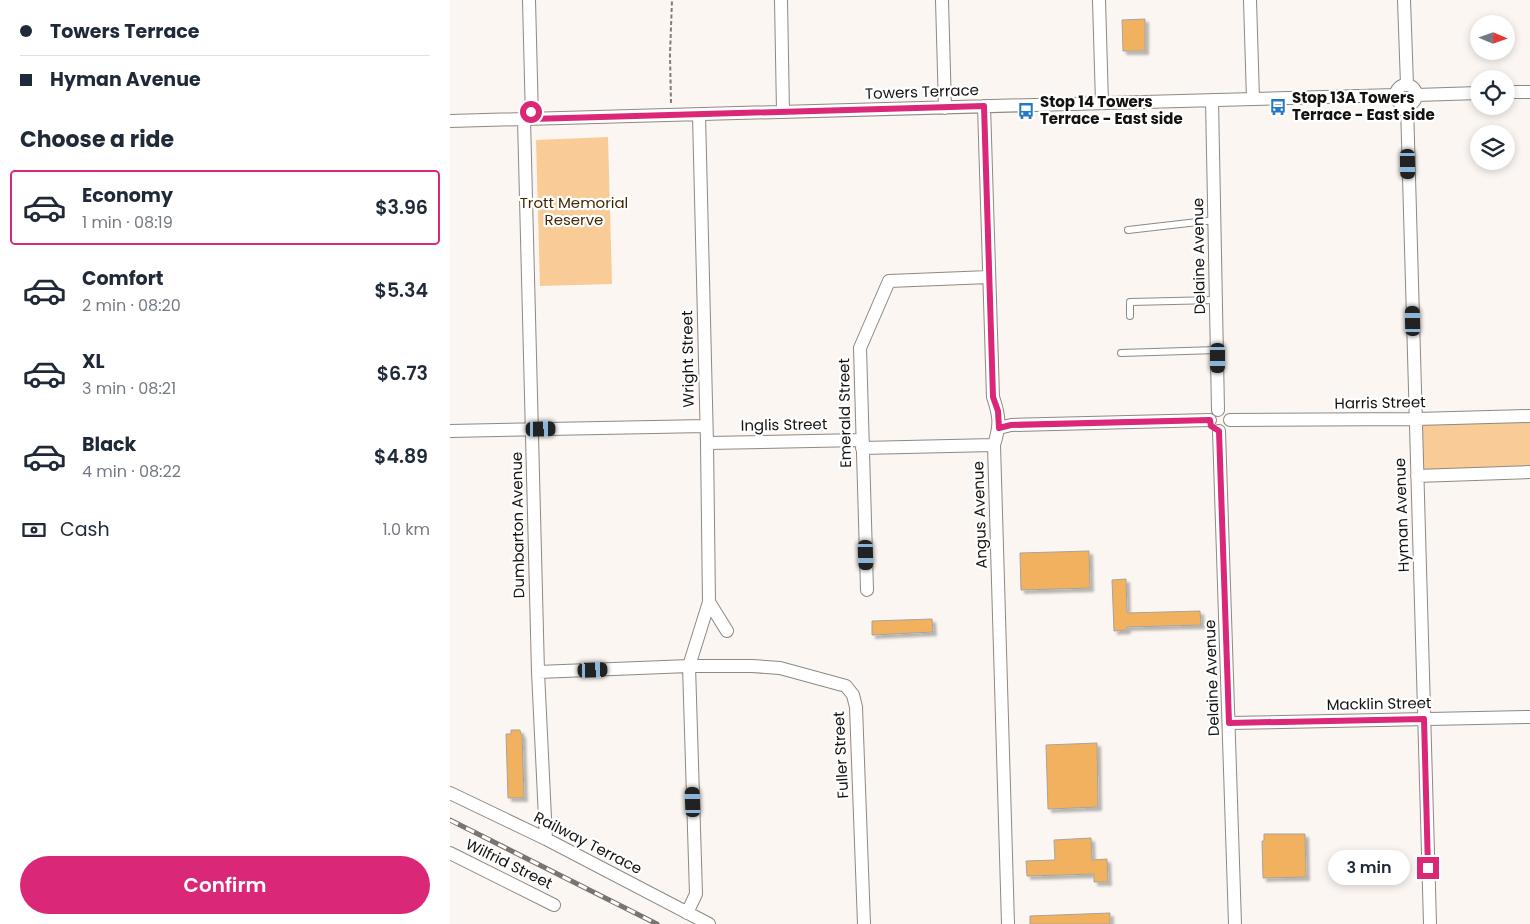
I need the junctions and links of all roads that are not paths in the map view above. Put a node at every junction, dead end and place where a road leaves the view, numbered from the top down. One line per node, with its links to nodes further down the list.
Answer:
1 (529, 0): 21 (street, Dumbarton Avenue)
2 (781, 0): 19 (street)
3 (942, 0): 18 (street)
4 (1099, 0): 15 (street)
5 (1250, 0): 13 (street)
6 (1404, 0): 7 (street)
7 (1407, 85): 11 (street); 12 (street)
8 (1515, 92): 9 (street)
9 (1530, 92)
10 (1470, 93): 12 (street)
11 (1396, 95): 13 (street, Towers Terrace); 16 (street)
12 (1416, 95): 16 (street)
13 (1253, 99): 14 (street, Towers Terrace)
14 (1212, 100): 15 (street, Towers Terrace); 23 (street, Delaine Avenue)
15 (1102, 103): 17 (street, Towers Terrace)
16 (1407, 105): 32 (street, Hyman Avenue)
17 (984, 106): 18 (street, Towers Terrace); 25 (street, Angus Avenue)
18 (945, 108): 19 (street, Towers Terrace)
19 (783, 112): 20 (street, Towers Terrace)
20 (699, 115): 21 (street, Towers Terrace); 34 (street, Wright Street)
21 (528, 119): 22 (street, Towers Terrace); 36 (street, Dumbarton Avenue)
22 (450, 122)
23 (1215, 220): 24 (lane); 26 (street, Delaine Avenue)
24 (1128, 230)
25 (989, 277): 35 (street, Angus Avenue); 40 (street, Emerald Street)
26 (1216, 300): 27 (lane); 28 (street, Delaine Avenue)
27 (1130, 316)
28 (1217, 350): 29 (lane); 30 (street, Delaine Avenue)
29 (1121, 353)
30 (1214, 415): 33 (street); 35 (street); 38 (street)
31 (1530, 416): 32 (street, Harris Street)
32 (1416, 419): 33 (street, Harris Street); 43 (street, Hyman Avenue)
33 (1230, 420): 38 (street)
34 (706, 426): 36 (street); 39 (street, Wright Street)
35 (999, 428): 41 (street, Angus Avenue)
36 (532, 429): 37 (street); 48 (street, Dumbarton Avenue)
37 (450, 430)
38 (1219, 431): 51 (street, Delaine Avenue)
39 (707, 443): 40 (street, Inglis Street); 45 (street, Wright Street)
40 (862, 444): 41 (street, Inglis Street); 44 (street, Emerald Street)
41 (994, 445): 59 (street, Angus Avenue)
42 (1530, 472): 43 (street)
43 (1417, 476): 50 (street, Hyman Avenue)
44 (867, 590)
45 (709, 602): 46 (street); 47 (street, Wright Street)
46 (727, 631)
47 (690, 666): 48 (street, Fuller Street); 56 (street, Wright Street); 58 (street, Fuller Street)
48 (538, 672): 53 (street, Dumbarton Avenue)
49 (1530, 717): 50 (street, Macklin Street)
50 (1424, 719): 51 (street, Macklin Street); 61 (street, Hyman Avenue)
51 (1229, 723): 60 (street, Delaine Avenue)
52 (450, 793): 53 (street, Railway Terrace)
53 (546, 839): 56 (street, Railway Terrace)
54 (450, 853): 55 (street, Wilfrid Street)
55 (554, 905)
56 (687, 913): 57 (street, Railway Terrace)
57 (709, 924)
58 (864, 924)
59 (1008, 924)
60 (1235, 924)
61 (1430, 924)

